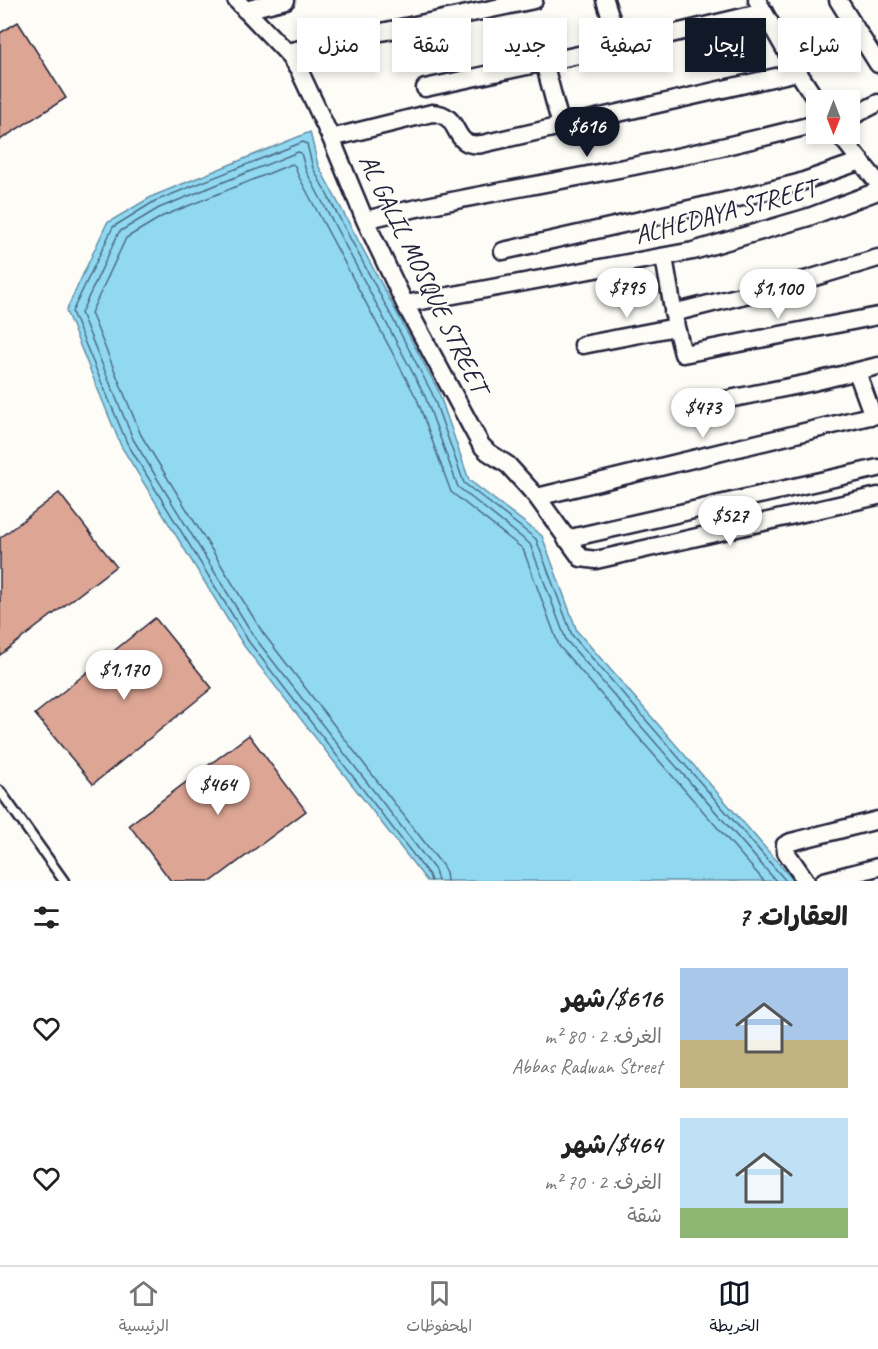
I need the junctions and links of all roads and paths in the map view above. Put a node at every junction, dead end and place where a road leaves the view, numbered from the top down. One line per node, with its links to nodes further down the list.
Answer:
1 (286, 0): 5 (street)
2 (534, 0): 10 (street)
3 (605, 0): 7 (street)
4 (838, 0): 11 (street)
5 (240, 5): 10 (street, AL GALIL MOSQUE STREET)
6 (761, 6): 8 (street); 9 (street)
7 (611, 18)
8 (673, 31)
9 (778, 36)
10 (286, 52): 21 (street, AL GALIL MOSQUE STREET)
11 (878, 64)
12 (498, 72): 15 (street)
13 (547, 72): 19 (street)
14 (798, 72): 16 (street); 19 (street)
15 (425, 88)
16 (810, 90)
17 (878, 103): 18 (street)
18 (860, 112)
19 (561, 126): 21 (street)
20 (806, 127): 26 (street)
21 (331, 138): 26 (street, AL GALIL MOSQUE STREET)
22 (847, 144): 23 (street)
23 (861, 161): 24 (street); 27 (street)
24 (878, 183)
25 (878, 191): 28 (street, ALHEDAYA STREET)
26 (364, 220): 30 (street, AL GALIL MOSQUE STREET)
27 (503, 251)
28 (663, 257): 30 (street, ALHEDAYA STREET); 32 (street)
29 (878, 258): 32 (street)
30 (405, 304): 40 (street, AL GALIL MOSQUE STREET)
31 (878, 316): 32 (street)
32 (675, 320): 33 (street)
33 (583, 345)
34 (878, 366): 35 (street)
35 (857, 372): 36 (street); 37 (street)
36 (699, 405)
37 (876, 415): 40 (street)
38 (878, 468): 41 (street)
39 (878, 496): 41 (street, AL GALIL MOSQUE STREET)
40 (537, 497): 41 (street, AL GALIL MOSQUE STREET)
41 (566, 539)
42 (0, 791): 45 (lane)
43 (878, 820): 46 (street)
44 (878, 867): 47 (street)
45 (64, 881)
46 (806, 881)
47 (824, 881)

